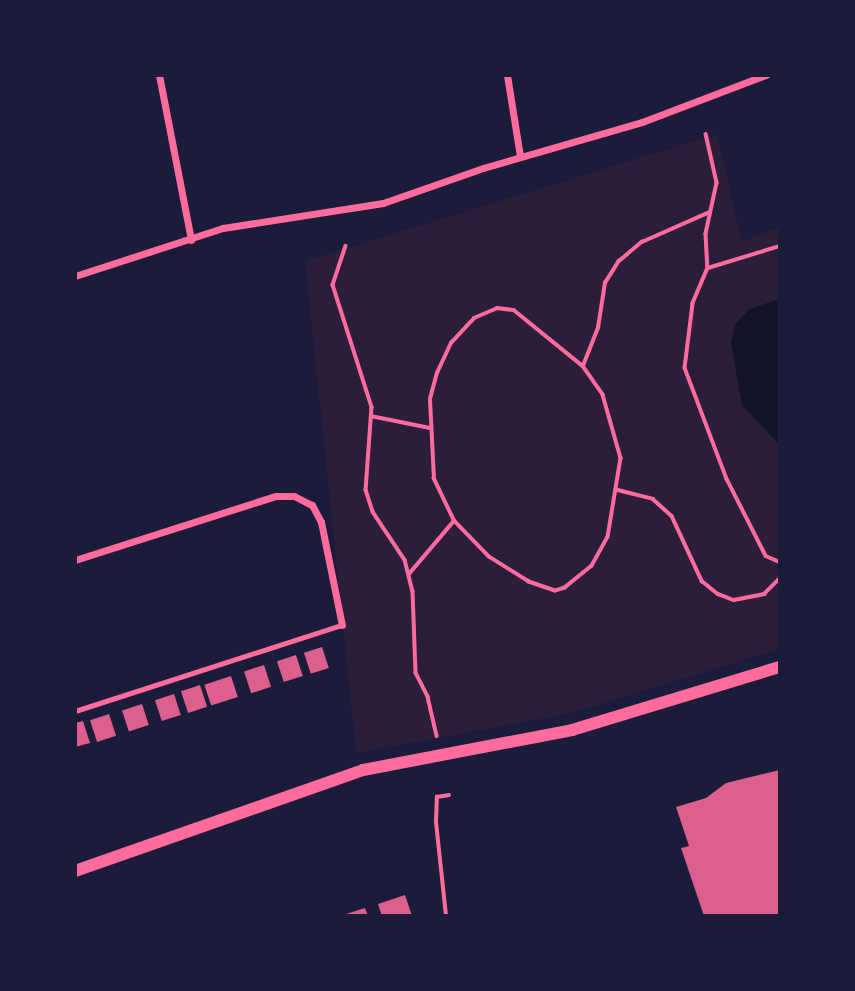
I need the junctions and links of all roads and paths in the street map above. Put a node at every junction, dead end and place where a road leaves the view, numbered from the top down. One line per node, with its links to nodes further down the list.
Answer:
1 (159, 75): 7 (street)
2 (507, 75): 5 (street)
3 (766, 75): 5 (street)
4 (706, 134): 6 (path)
5 (520, 156): 7 (street)
6 (710, 212): 10 (path); 12 (path)
7 (191, 240): 11 (street)
8 (346, 246): 13 (path)
9 (780, 246): 10 (path)
10 (708, 268): 18 (path)
11 (75, 276)
12 (583, 366): 14 (path); 15 (path)
13 (371, 416): 14 (path); 19 (path)
14 (429, 428): 16 (path)
15 (618, 490): 16 (path); 20 (path)
16 (454, 521): 19 (path)
17 (75, 560): 21 (street)
18 (780, 562)
19 (409, 574): 24 (path)
20 (780, 578)
21 (342, 625): 23 (lane)
22 (780, 667): 26 (street)
23 (75, 711)
24 (438, 736)
25 (449, 795): 27 (path)
26 (75, 871)
27 (446, 916)

